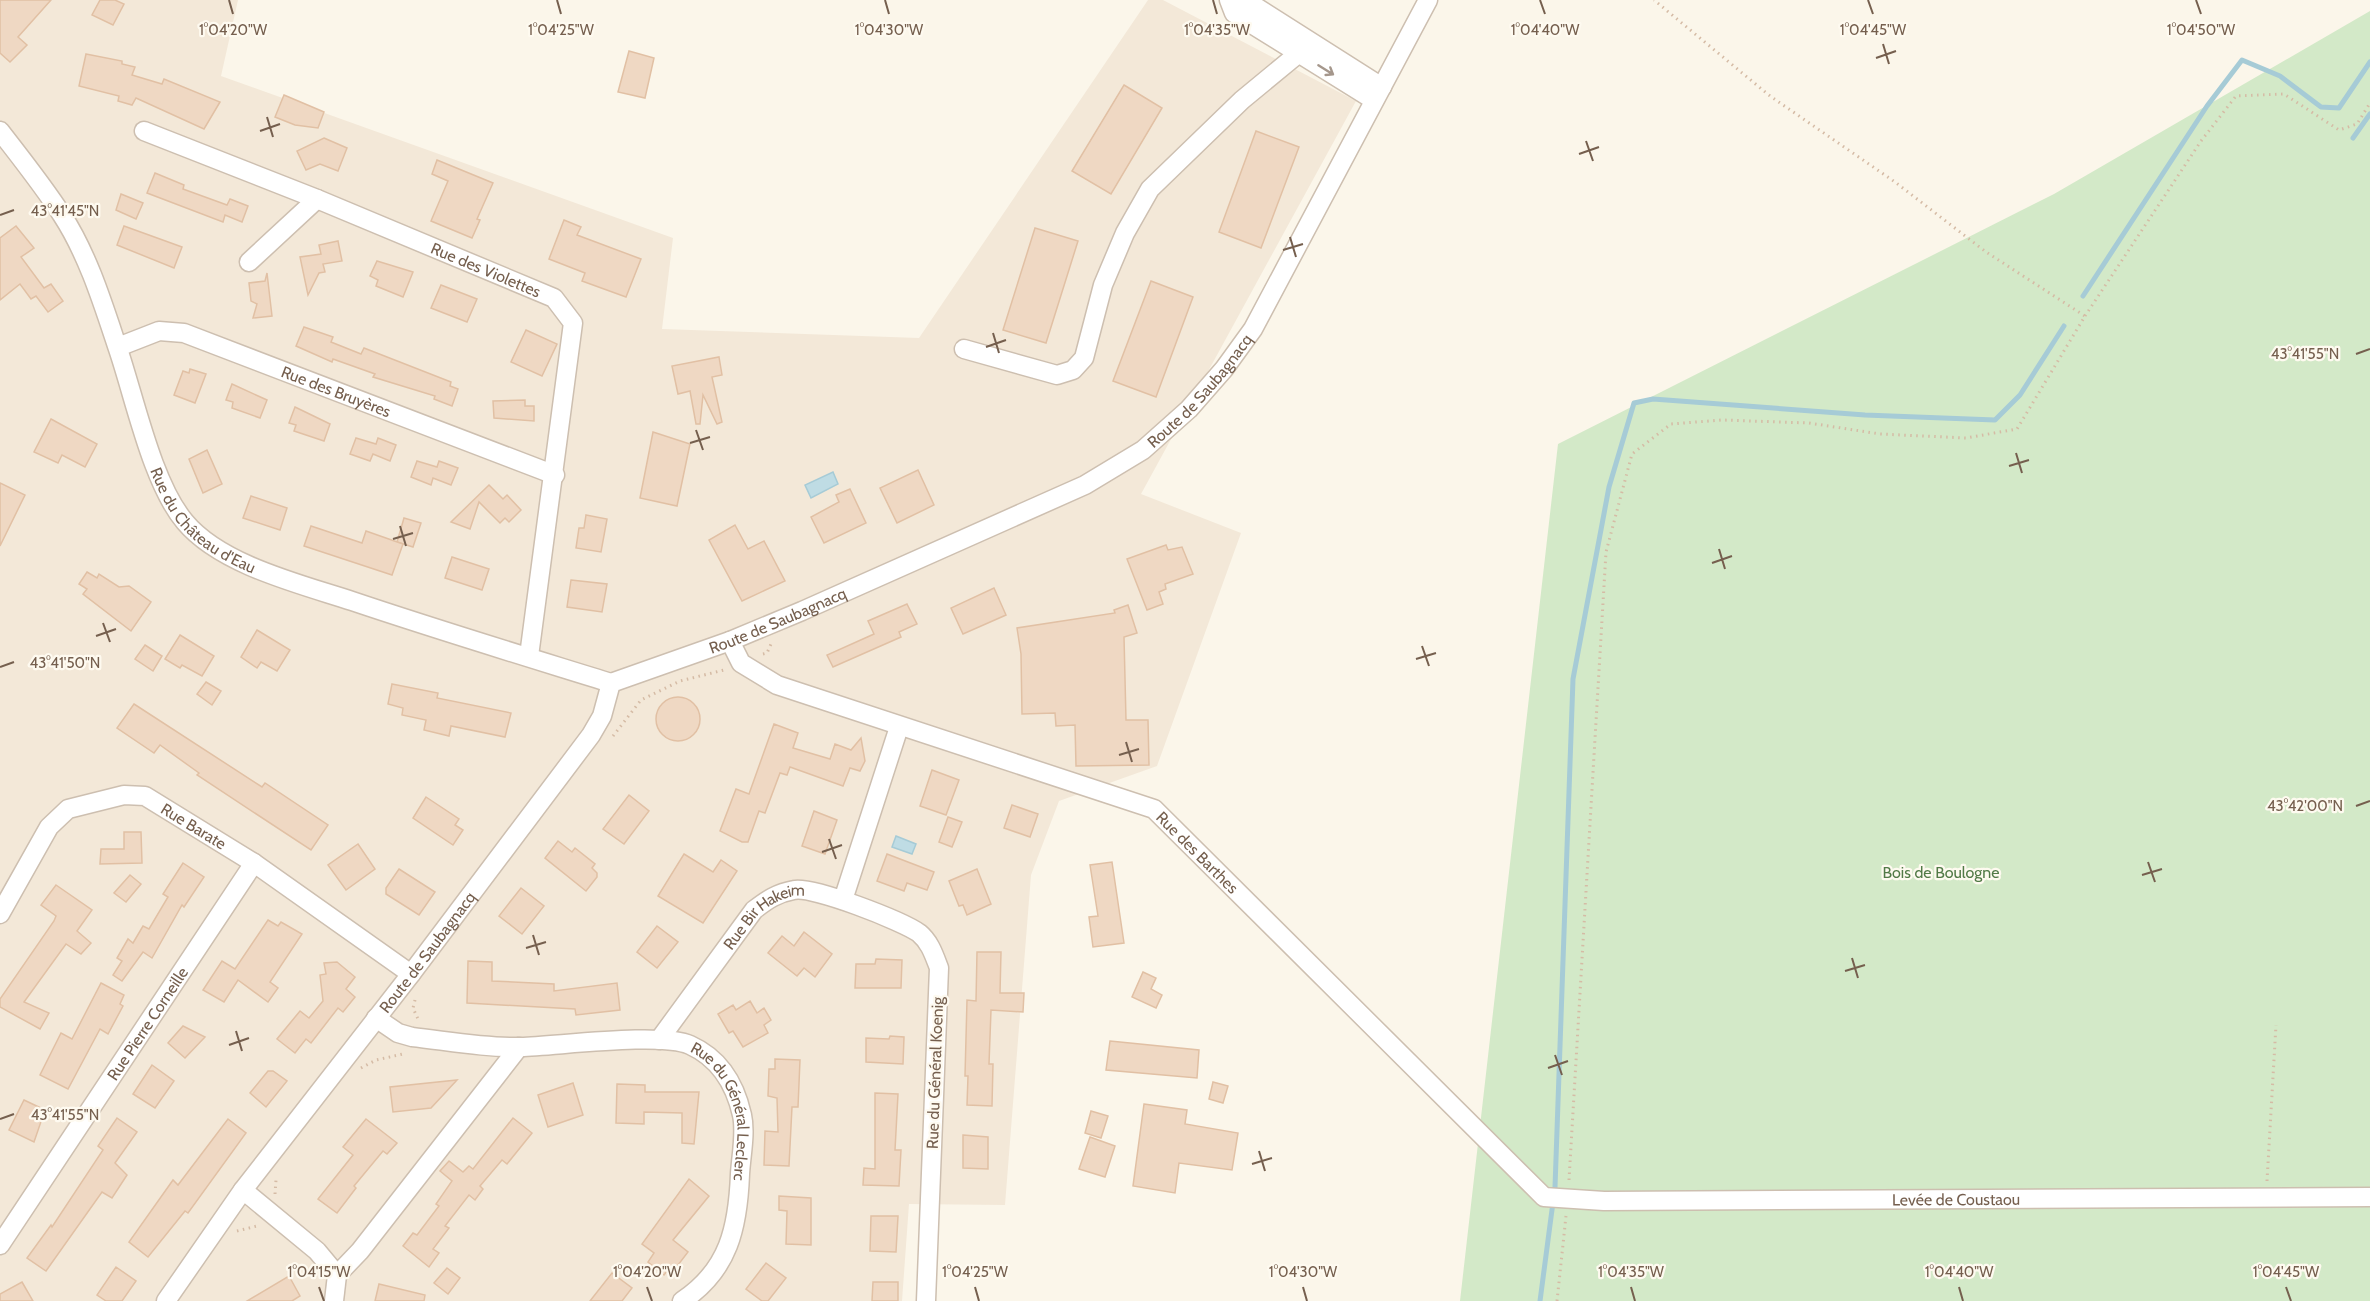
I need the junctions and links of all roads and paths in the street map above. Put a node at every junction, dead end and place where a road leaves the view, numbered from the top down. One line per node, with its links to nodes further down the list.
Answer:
1 (1229, 0): 5 (street)
2 (1245, 0): 6 (street)
3 (1428, 0): 6 (street, Route de Saubagnacq)
4 (1654, 0): 12 (path)
5 (1299, 53): 6 (street, one-way to 6); 14 (street)
6 (1378, 93): 16 (street, Route de Saubagnacq)
7 (2370, 103): 12 (path)
8 (0, 131): 13 (street, Rue du Château d'Eau)
9 (144, 131): 10 (street, Rue des Violettes)
10 (316, 199): 11 (street); 15 (street, Rue des Violettes)
11 (249, 262)
12 (2085, 316): 35 (path)
13 (118, 347): 15 (street, Rue des Bruyères); 18 (street, Rue du Château d'Eau)
14 (964, 349)
15 (555, 475): 18 (street, Rue des Violettes)
16 (730, 641): 19 (street); 20 (street, Route de Saubagnacq)
17 (774, 641): 19 (path)
18 (529, 656): 20 (street, Rue du Château d'Eau)
19 (741, 663): 21 (street, Rue des Barthes); 22 (path)
20 (611, 683): 26 (street, Route de Saubagnacq)
21 (899, 727): 24 (street); 32 (street, Rue des Barthes)
22 (607, 745)
23 (254, 863): 25 (street, Rue Barate); 26 (street, Rue Barate); 36 (street, Rue Pierre Corneille)
24 (843, 900): 29 (street, Rue Bir Hakeim); 41 (street, Rue du Général Koenig)
25 (0, 914)
26 (411, 974): 27 (street, Route de Saubagnacq)
27 (376, 1018): 30 (street, Rue du Général Leclerc); 31 (street, Route de Saubagnacq)
28 (2276, 1025): 34 (path)
29 (659, 1040): 30 (street, Rue du Général Leclerc); 40 (street, Rue du Général Leclerc)
30 (519, 1047): 37 (street)
31 (243, 1190): 37 (street); 38 (street, Route de Saubagnacq)
32 (1544, 1197): 35 (street, Levée de Coustaou)
33 (2370, 1197): 34 (street, Levée de Coustaou)
34 (2266, 1198): 35 (street, Levée de Coustaou)
35 (1568, 1201): 42 (path)
36 (0, 1245)
37 (337, 1275): 39 (street)
38 (166, 1301)
39 (334, 1301)
40 (682, 1301)
41 (926, 1301)
42 (1557, 1301)

